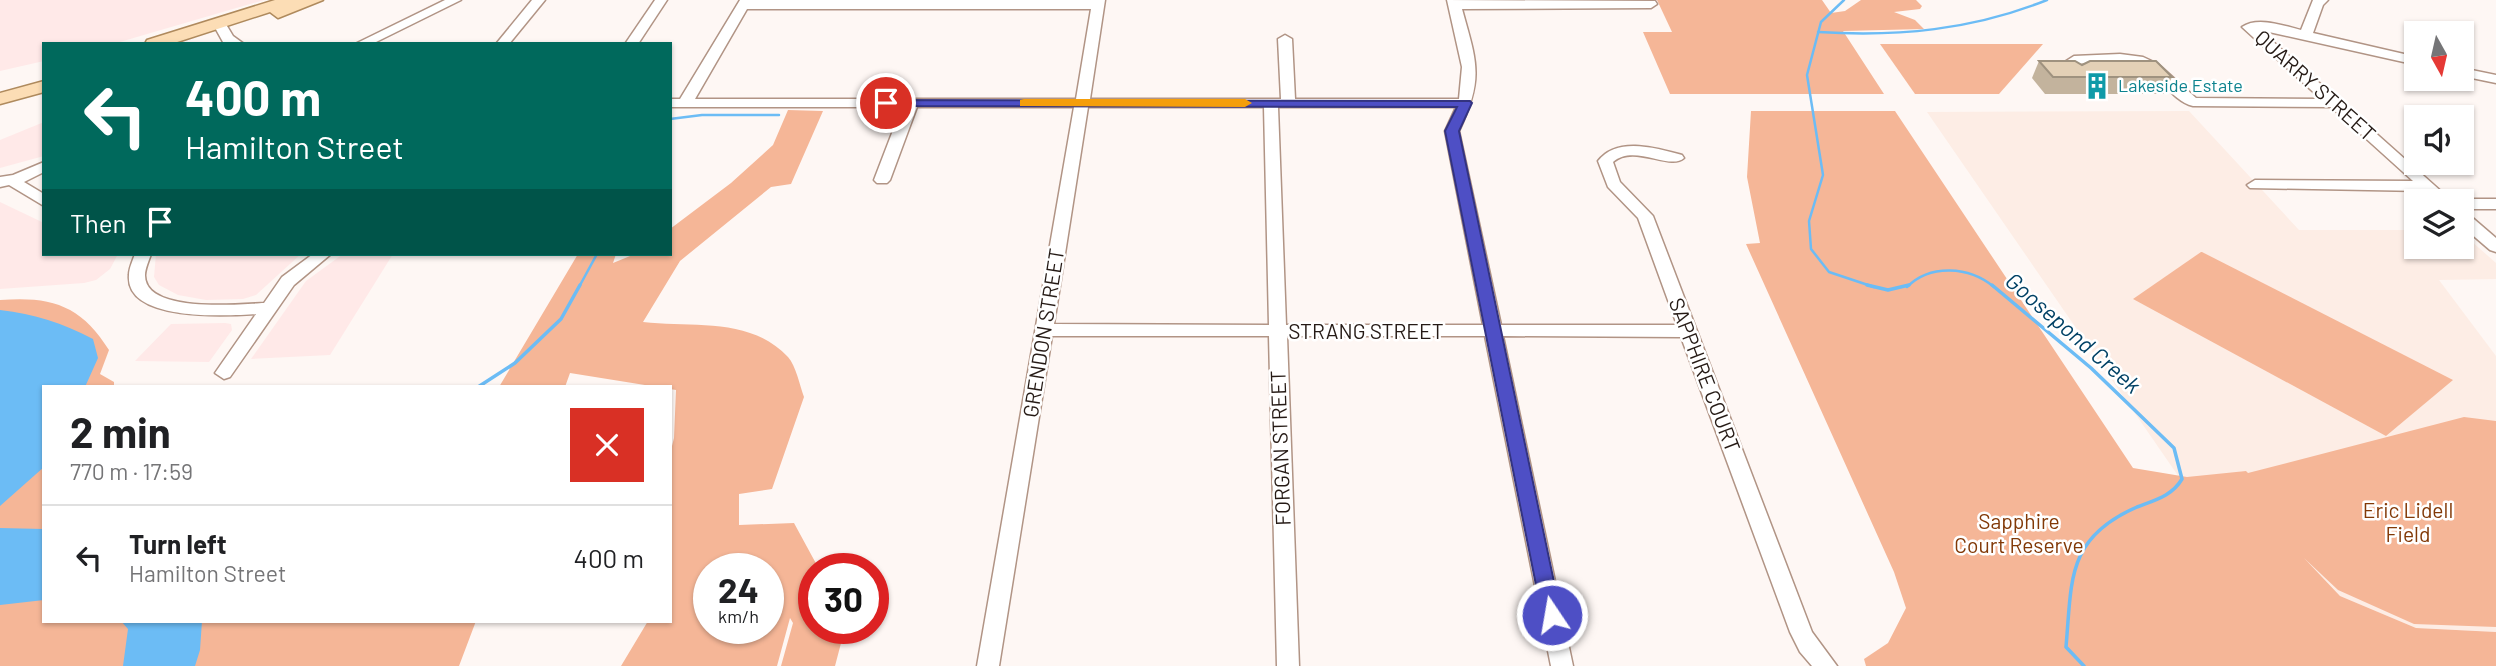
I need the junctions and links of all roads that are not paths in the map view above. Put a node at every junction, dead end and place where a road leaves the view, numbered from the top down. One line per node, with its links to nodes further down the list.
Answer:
1 (292, 0): 11 (main road)
2 (315, 0): 11 (main road)
3 (455, 0): 16 (street)
4 (539, 0): 17 (street)
5 (661, 0): 18 (street)
6 (2322, 0): 12 (street)
7 (744, 2): 8 (street); 27 (street)
8 (1098, 3): 29 (street, GRENDON STREET)
9 (1454, 3): 10 (street); 31 (street)
10 (1651, 4)
11 (227, 33): 14 (main road); 15 (main road)
12 (2306, 35): 19 (street); 32 (street, QUARRY STREET)
13 (1285, 39): 30 (street, FORGAN STREET)
14 (166, 42)
15 (196, 42)
16 (365, 42)
17 (504, 42)
18 (632, 42)
19 (2404, 58)
20 (2474, 74): 23 (street)
21 (2075, 75): 32 (street)
22 (42, 76): 25 (main road)
23 (2496, 79)
24 (42, 87): 26 (main road)
25 (0, 88)
26 (0, 99)
27 (678, 103): 28 (street)
28 (911, 103): 29 (street); 36 (street)
29 (1081, 103): 30 (street); 49 (street, GRENDON STREET)
30 (1279, 103): 31 (street); 51 (street, FORGAN STREET)
31 (1465, 103): 52 (street)
32 (2334, 103): 39 (street, QUARRY STREET)
33 (1677, 158): 50 (street, SAPPHIRE COURT)
34 (42, 167): 35 (street)
35 (18, 179): 37 (street); 41 (street)
36 (882, 180)
37 (0, 183)
38 (2255, 185): 39 (street)
39 (2427, 186): 40 (street, QUARRY STREET)
40 (2430, 189)
41 (42, 200)
42 (2474, 204): 43 (street)
43 (2496, 204)
44 (2474, 228): 45 (street)
45 (2496, 247)
46 (142, 256): 48 (street)
47 (320, 256): 48 (street)
48 (268, 308): 53 (street)
49 (1045, 330): 51 (street, STRANG STREET); 54 (street, GRENDON STREET)
50 (1687, 331): 52 (street, STRANG STREET); 57 (street, SAPPHIRE COURT)
51 (1277, 332): 52 (street, STRANG STREET); 55 (street, FORGAN STREET)
52 (1492, 332): 56 (street)
53 (224, 373)
54 (988, 666)
55 (1288, 666)
56 (1562, 666)
57 (1826, 666)

